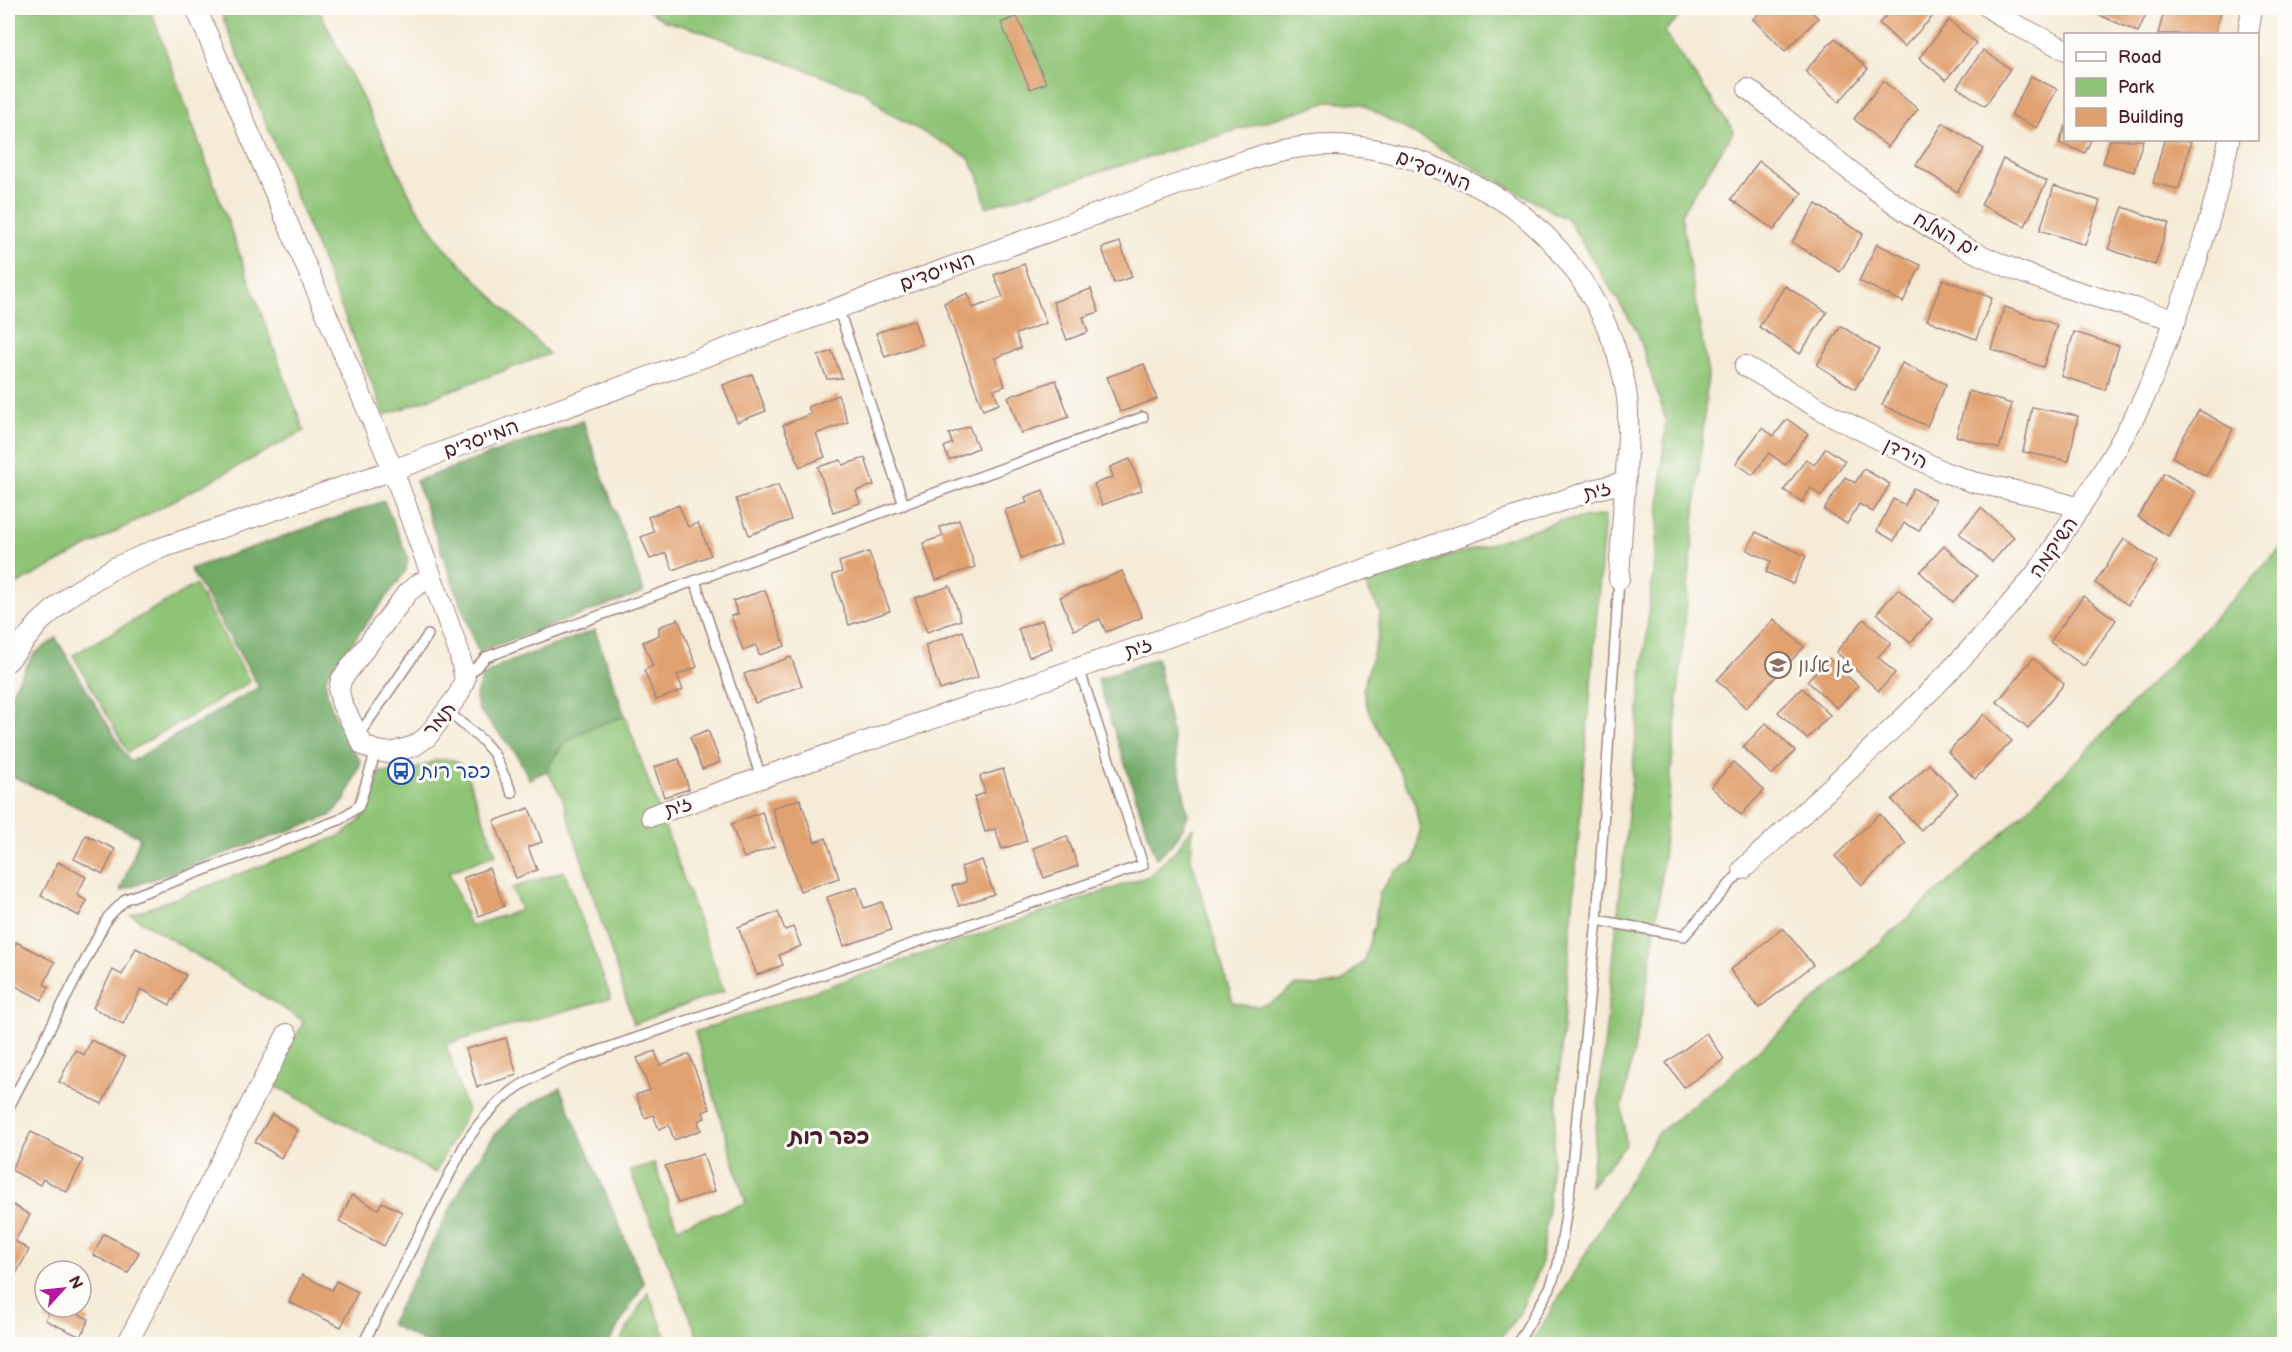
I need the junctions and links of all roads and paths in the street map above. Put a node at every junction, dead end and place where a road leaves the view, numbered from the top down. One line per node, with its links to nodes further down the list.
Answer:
1 (196, 8): 12 (street, תמר)
2 (1989, 8): 5 (street)
3 (2252, 8): 4 (street)
4 (2248, 33)
5 (2064, 49)
6 (1748, 89): 9 (street, ים המלח)
7 (2229, 141): 9 (street, השיקמה)
8 (838, 308): 12 (street, המייסדים); 13 (street, המייסדים); 14 (lane)
9 (2176, 320): 15 (street, השיקמה)
10 (1745, 366): 15 (street, הירדן)
11 (1143, 417): 14 (lane)
12 (393, 471): 16 (street, תמר); 20 (street, המייסדים)
13 (1625, 482): 17 (street, המייסדים); 21 (street, זית)
14 (904, 505): 18 (lane)
15 (2080, 508): 29 (street, השיקמה)
16 (432, 578): 22 (street, תמר); 24 (street)
17 (1619, 579): 30 (lane)
18 (695, 581): 22 (lane); 26 (lane)
19 (428, 635): 24 (lane)
20 (8, 661)
21 (1079, 668): 26 (street, זית); 34 (lane)
22 (465, 679): 23 (street, תמר)
23 (447, 711): 25 (street, תמר); 27 (lane)
24 (358, 736): 25 (street)
25 (376, 752): 32 (lane)
26 (761, 777): 28 (street, זית)
27 (512, 793)
28 (651, 816)
29 (1743, 869): 30 (lane)
30 (1597, 920): 35 (lane)
31 (287, 1034): 33 (street)
32 (8, 1107)
33 (128, 1344)
34 (363, 1344)
35 (1517, 1344)

